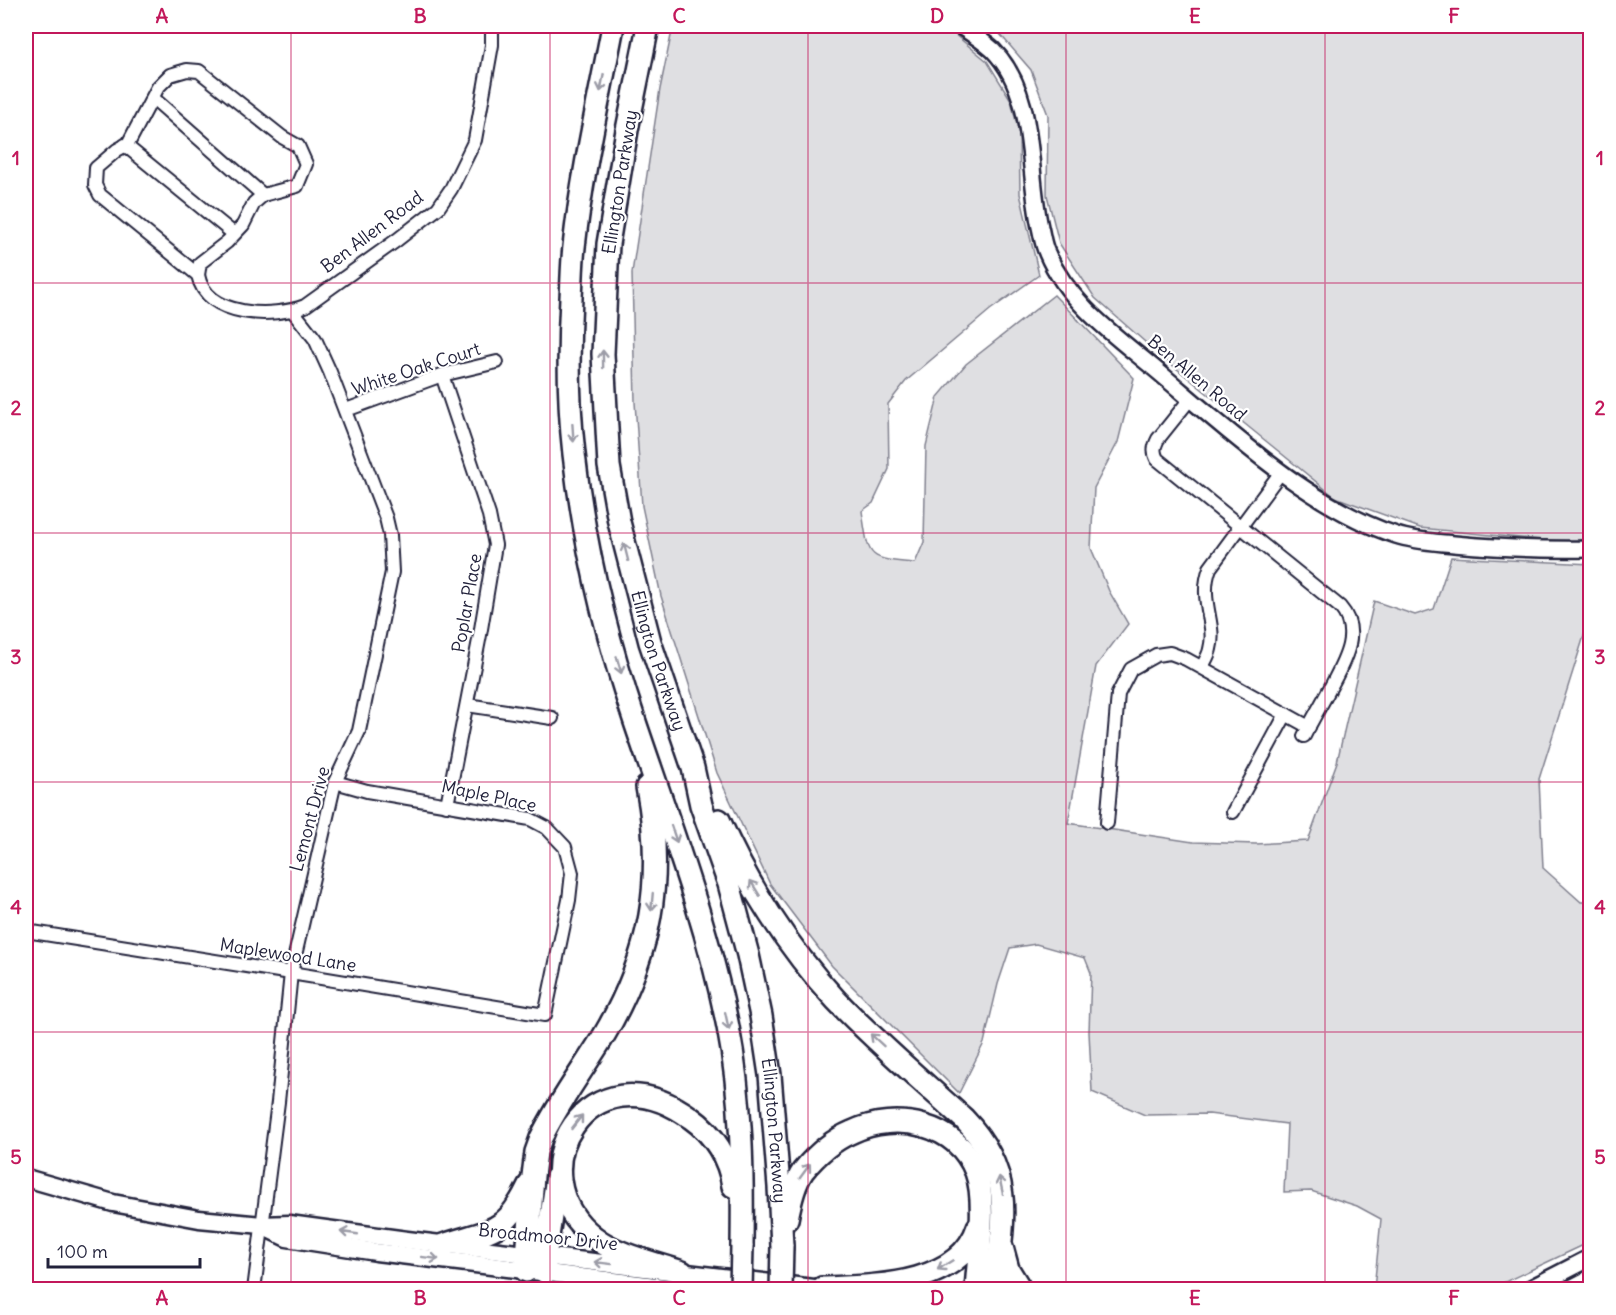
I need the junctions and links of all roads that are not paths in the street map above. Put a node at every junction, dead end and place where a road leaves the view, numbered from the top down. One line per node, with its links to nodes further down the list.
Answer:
1 (492, 26): 10 (street, Ben Allen Road)
2 (613, 26): 22 (highway, Ellington Parkway, one-way to 22)
3 (648, 26): 23 (highway, Ellington Parkway, one-way to 3)
4 (960, 26): 13 (street, Ben Allen Road)
5 (153, 98): 6 (street); 7 (street); 7 (street)
6 (125, 145): 8 (street); 9 (street, Ben Allen Road)
7 (263, 195): 8 (street)
8 (234, 234): 9 (street)
9 (198, 275): 10 (street, Ben Allen Road)
10 (293, 311): 14 (street, Lemont Drive)
11 (497, 362): 12 (street, White Oak Court)
12 (442, 375): 14 (street, White Oak Court); 19 (street, Poplar Place)
13 (1190, 399): 15 (street, Ben Allen Road); 16 (street)
14 (346, 410): 24 (street, Lemont Drive)
15 (1281, 472): 16 (street); 17 (street, Ben Allen Road)
16 (1240, 526): 18 (street); 20 (street)
17 (1590, 549)
18 (1202, 667): 20 (street); 27 (street)
19 (467, 705): 21 (street); 25 (street, Poplar Place)
20 (1286, 714): 26 (street)
21 (552, 717)
22 (634, 719): 32 (highway, one-way to 32); 38 (highway, Ellington Parkway, one-way to 38)
23 (693, 768): 36 (highway, one-way to 23); 39 (highway, Ellington Parkway)
24 (335, 782): 25 (street, Maple Place); 29 (street, Lemont Drive)
25 (447, 806): 30 (street, Maple Place)
26 (1233, 812)
27 (1107, 823)
28 (26, 931): 29 (street, Maplewood Lane)
29 (291, 973): 30 (street, Maplewood Lane); 35 (street, Lemont Drive)
30 (544, 1016)
31 (560, 1159): 38 (highway, one-way to 38); 41 (highway); 42 (highway)
32 (533, 1176): 37 (highway); 41 (highway)
33 (26, 1178): 35 (main road, Broadmoor Drive)
34 (980, 1221): 39 (highway, one-way to 34); 43 (highway, one-way to 43); 47 (highway)
35 (262, 1225): 37 (main road, Broadmoor Drive, one-way to 35); 41 (main road, Broadmoor Drive, one-way to 41); 44 (street, Lemont Drive)
36 (1000, 1243): 48 (highway); 49 (highway)
37 (443, 1245): 41 (main road, Broadmoor Drive)
38 (742, 1246): 45 (highway, Ellington Parkway, bridge)
39 (782, 1246): 46 (highway, Ellington Parkway, bridge)
40 (1590, 1258): 50 (main road)
41 (536, 1263): 42 (main road, Broadmoor Drive)
42 (685, 1281): 43 (main road, Broadmoor Drive)
43 (826, 1289)
44 (254, 1290)
45 (741, 1290)
46 (781, 1290)
47 (976, 1290)
48 (994, 1290)
49 (1022, 1290)
50 (1528, 1290)

